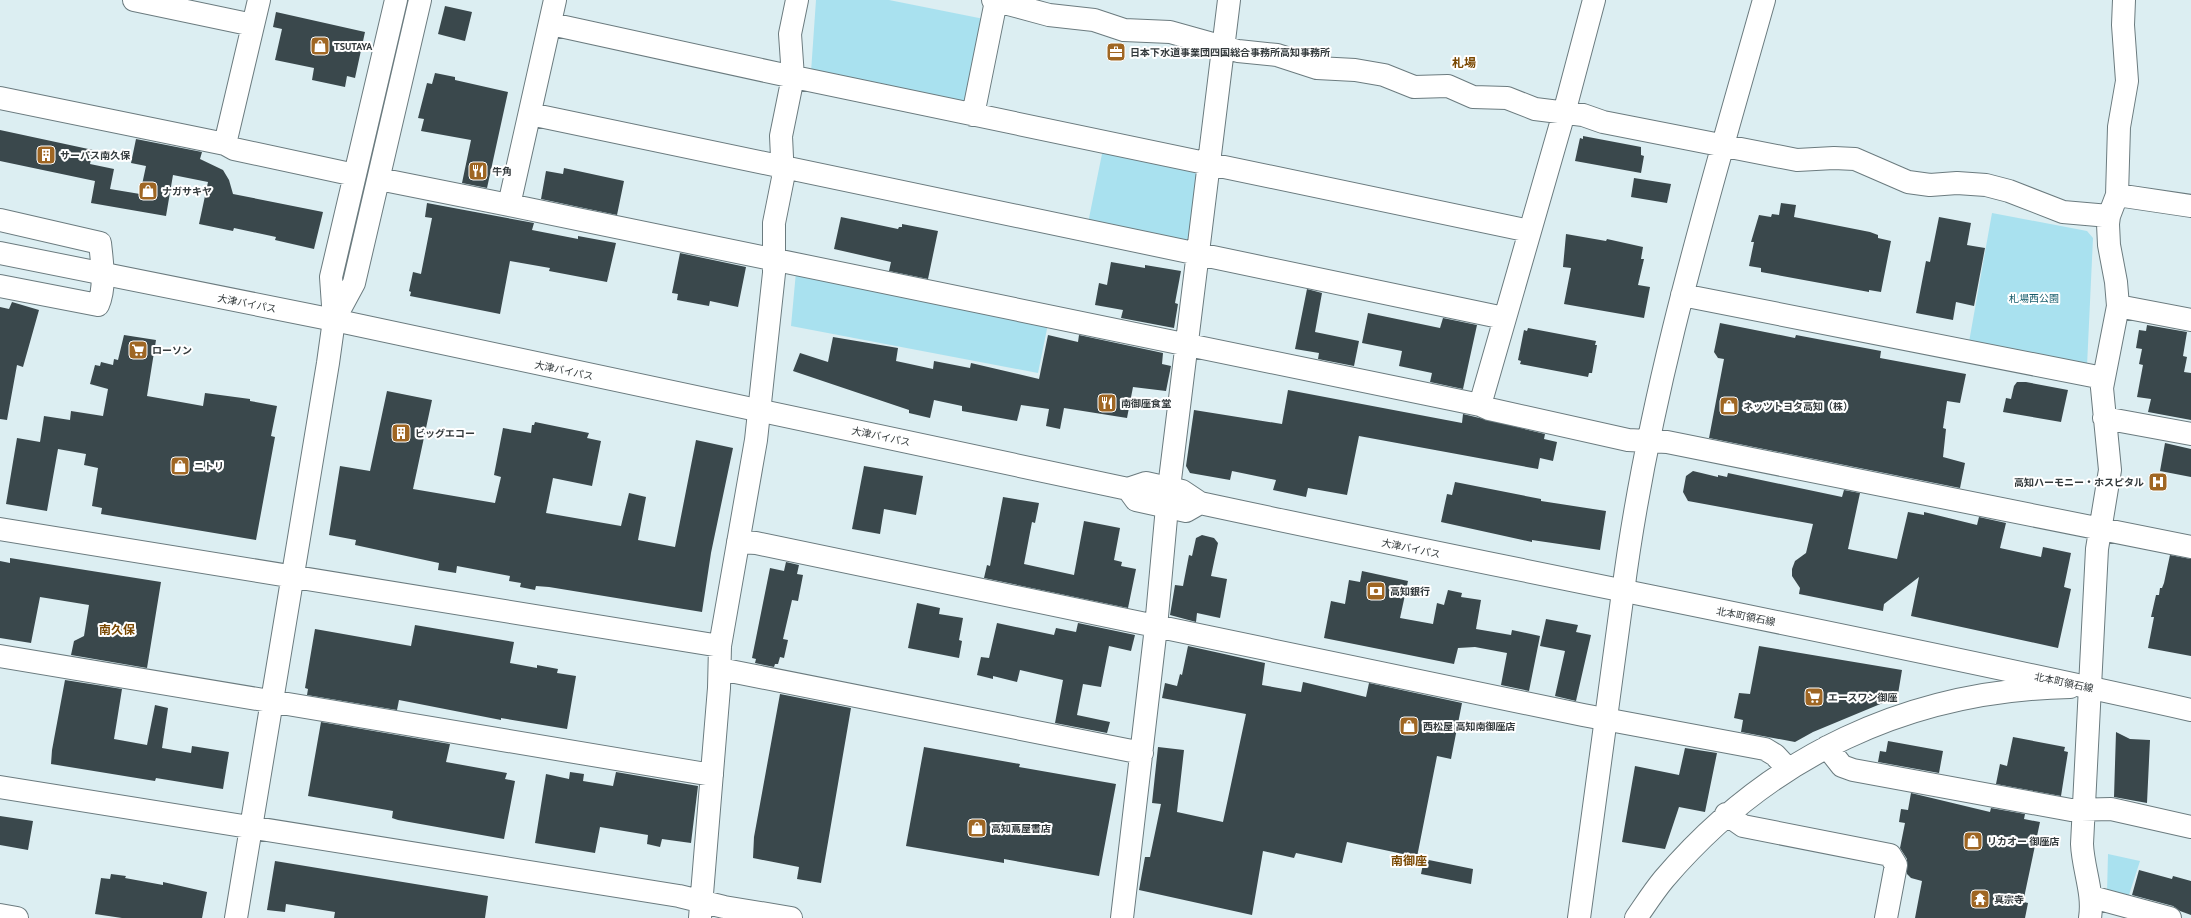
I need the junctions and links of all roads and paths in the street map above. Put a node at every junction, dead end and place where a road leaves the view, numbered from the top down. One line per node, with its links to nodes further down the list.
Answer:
1 (134, 0): 15 (street)
2 (259, 0): 15 (street)
3 (396, 0): 26 (street)
4 (420, 0): 27 (street)
5 (556, 0): 14 (street)
6 (797, 0): 17 (street)
7 (993, 0): 8 (street)
8 (996, 0): 13 (street); 21 (street)
9 (1229, 0): 16 (street)
10 (1594, 0): 19 (street)
11 (1764, 0): 23 (street)
12 (2124, 0): 28 (street)
13 (1081, 9): 16 (street)
14 (551, 24): 17 (street); 20 (street)
15 (253, 25): 22 (street)
16 (1224, 48): 19 (street); 24 (street)
17 (793, 77): 21 (street); 25 (street)
18 (0, 98): 22 (street)
19 (1564, 112): 23 (street); 33 (street)
20 (530, 114): 25 (street); 29 (street)
21 (973, 115): 24 (street)
22 (225, 144): 26 (street)
23 (1723, 145): 31 (street); 39 (street)
24 (1210, 164): 33 (street); 35 (street)
25 (783, 168): 35 (street); 36 (street)
26 (355, 175): 42 (street)
27 (379, 179): 29 (street); 42 (street)
28 (2117, 196): 30 (street); 31 (street)
29 (509, 206): 36 (street)
30 (2191, 206)
31 (2109, 216): 40 (street)
32 (0, 220): 37 (street)
33 (1530, 231): 41 (street)
34 (0, 253): 37 (street, 大津バイパス)
35 (1198, 254): 41 (street); 44 (street)
36 (774, 260): 44 (street); 47 (street)
37 (102, 274): 38 (street); 42 (street, 大津バイパス)
38 (0, 286)
39 (1682, 295): 45 (street); 50 (street)
40 (2118, 306): 43 (street); 45 (street)
41 (1504, 318): 46 (street)
42 (334, 320): 47 (street, 大津バイパス); 56 (street)
43 (2191, 320)
44 (1187, 345): 46 (street); 51 (street)
45 (2103, 378): 48 (street)
46 (1480, 405): 50 (street)
47 (760, 410): 51 (street, 大津バイパス); 54 (street)
48 (2104, 418): 49 (street); 53 (street)
49 (2191, 434)
50 (1647, 441): 53 (street); 57 (street)
51 (1168, 497): 57 (street, 大津バイパス); 58 (street)
52 (0, 529): 56 (street)
53 (2101, 529): 55 (street); 62 (street)
54 (738, 542): 58 (street); 59 (street)
55 (2191, 547)
56 (292, 577): 59 (street); 63 (street)
57 (1623, 592): 62 (street, 北本町領石線); 65 (street)
58 (1156, 627): 65 (street); 67 (street)
59 (720, 646): 61 (street)
60 (0, 656): 63 (street)
61 (720, 669): 67 (street); 69 (street)
62 (2089, 687): 64 (street, 北本町領石線); 66 (street); 71 (street)
63 (272, 701): 69 (street); 74 (street)
64 (2191, 710)
65 (1607, 719): 68 (street); 82 (street)
66 (1826, 747): 68 (street); 71 (street)
67 (1142, 753): 81 (street)
68 (1788, 769): 72 (street)
69 (712, 775): 76 (street)
70 (0, 787): 74 (street)
71 (2084, 809): 73 (street); 75 (street)
72 (1726, 814): 83 (street); 84 (street)
73 (2191, 827)
74 (251, 829): 76 (street); 79 (street)
75 (2091, 908): 85 (street)
76 (701, 910): 80 (street)
77 (0, 915): 78 (street)
78 (17, 918)
79 (236, 918)
80 (791, 918)
81 (1122, 918)
82 (1579, 918)
83 (1636, 918)
84 (1886, 918)
85 (2170, 918)

